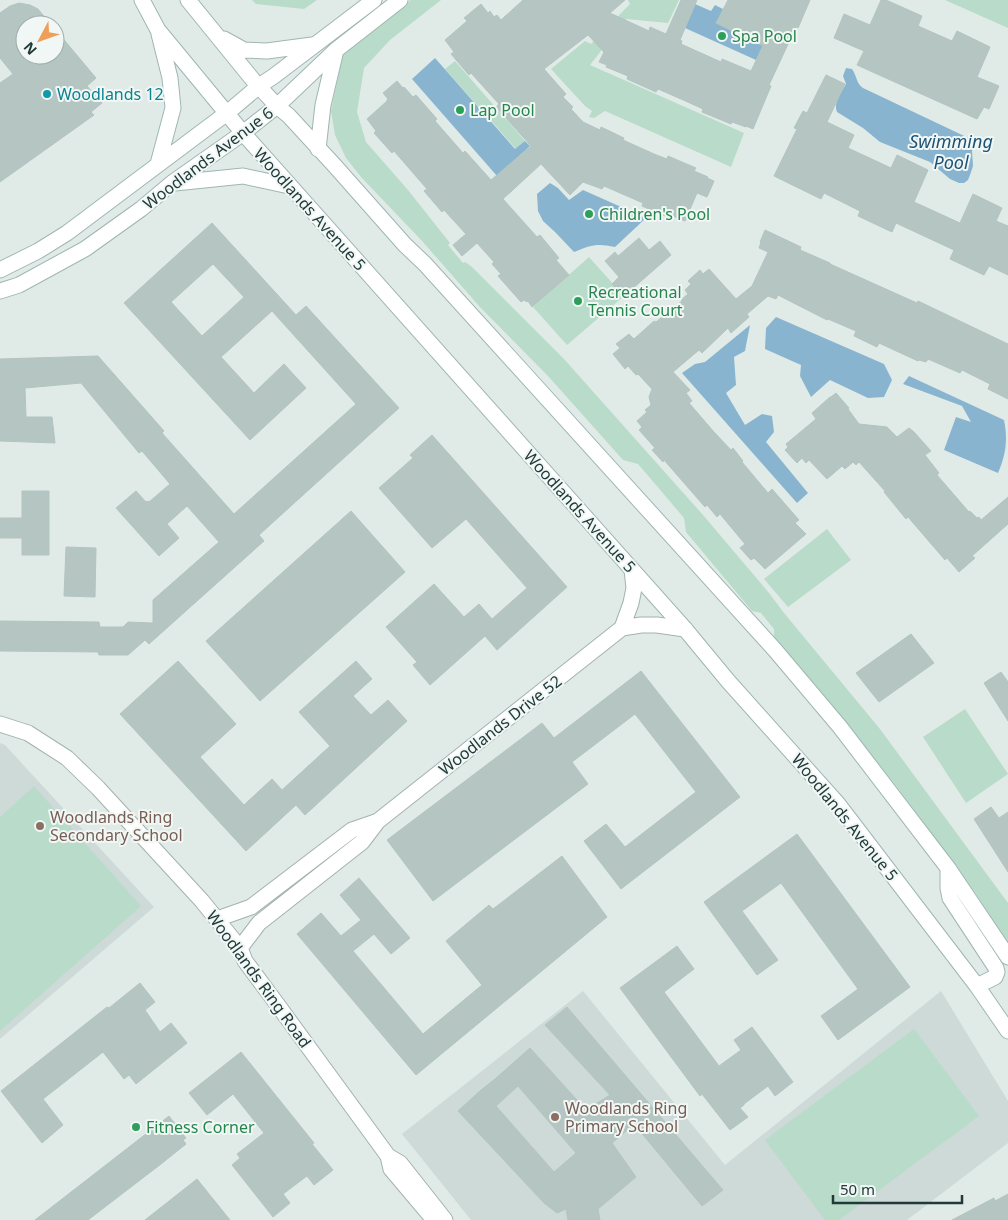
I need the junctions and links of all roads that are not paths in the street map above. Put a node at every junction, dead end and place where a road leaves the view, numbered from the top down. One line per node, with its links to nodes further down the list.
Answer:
1 (142, 0): 5 (main road, Woodlands Avenue 5)
2 (188, 0): 6 (main road)
3 (374, 0): 7 (main road, Woodlands Avenue 6)
4 (400, 0): 8 (main road, Woodlands Avenue 6)
5 (158, 30): 11 (main road, Woodlands Avenue 5); 14 (main road)
6 (218, 36): 7 (main road); 9 (main road)
7 (315, 45): 9 (main road, Woodlands Avenue 6)
8 (336, 50): 10 (main road, Woodlands Avenue 6); 13 (main road)
9 (259, 86): 10 (main road); 11 (main road, Woodlands Avenue 6)
10 (277, 106): 12 (main road, Woodlands Avenue 6); 13 (main road)
11 (227, 113): 12 (main road, Woodlands Avenue 5); 14 (main road, Woodlands Avenue 6)
12 (243, 133): 15 (main road, Woodlands Avenue 6); 16 (main road, Woodlands Avenue 5)
13 (318, 149): 24 (main road)
14 (158, 164): 17 (main road, Woodlands Avenue 6)
15 (172, 183): 16 (main road); 18 (main road, Woodlands Avenue 6)
16 (289, 186): 19 (main road, Woodlands Avenue 5)
17 (0, 270)
18 (0, 291)
19 (632, 570): 20 (main road); 21 (main road, Woodlands Avenue 5)
20 (622, 628): 21 (main road); 23 (main road, Woodlands Drive 52)
21 (685, 629): 28 (main road, Woodlands Avenue 5)
22 (0, 724): 25 (main road, Woodlands Ring Road)
23 (378, 821): 25 (main road, Woodlands Drive 52); 26 (main road, Woodlands Drive 52)
24 (948, 868): 27 (main road); 28 (main road)
25 (217, 920): 26 (main road, Woodlands Ring Road)
26 (240, 948): 30 (main road, Woodlands Ring Road)
27 (1008, 957)
28 (976, 986): 29 (main road, Woodlands Avenue 5)
29 (1008, 1032)
30 (388, 1156): 31 (main road, Woodlands Ring Road); 32 (main road, Woodlands Ring Road)
31 (434, 1220)
32 (445, 1220)

